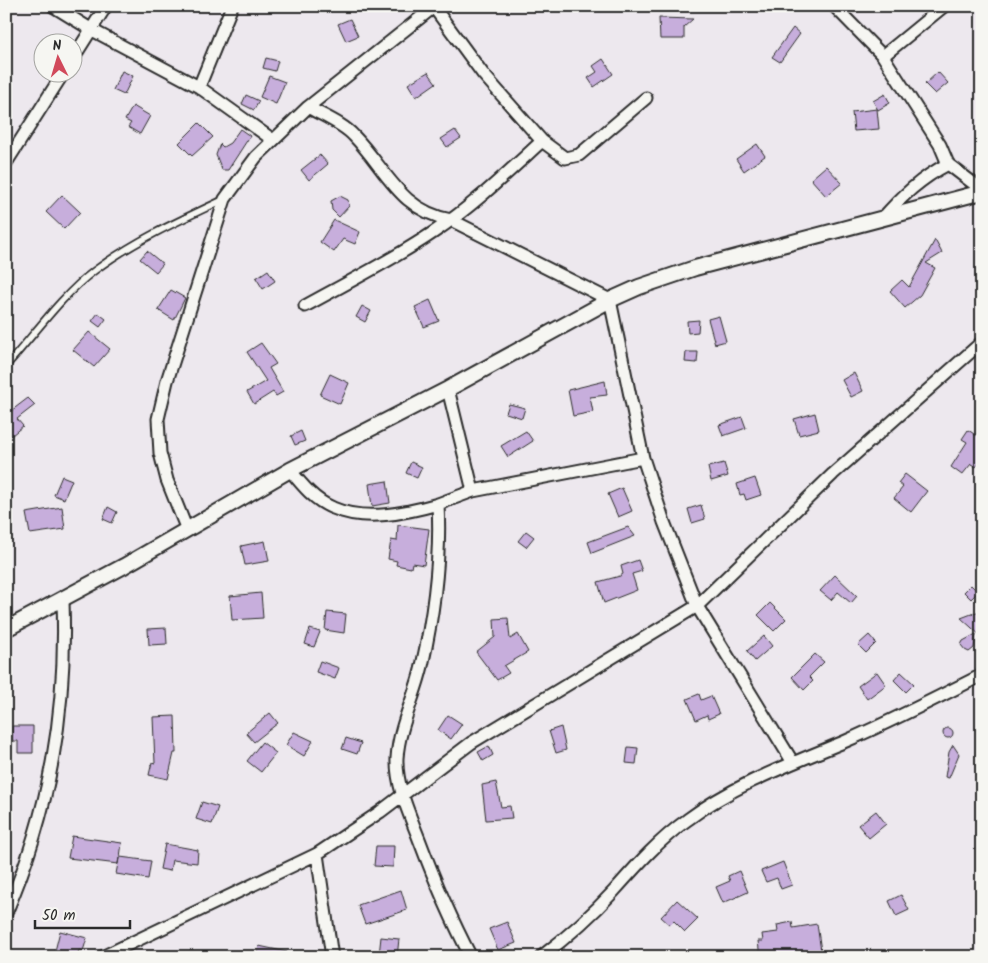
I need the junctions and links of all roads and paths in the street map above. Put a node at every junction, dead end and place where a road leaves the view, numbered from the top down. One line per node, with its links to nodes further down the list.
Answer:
1 (53, 6): 7 (street)
2 (106, 6): 7 (street)
3 (232, 6): 11 (street)
4 (434, 6): 13 (street); 15 (street)
5 (834, 6): 9 (street)
6 (944, 6): 9 (street)
7 (92, 30): 8 (street); 11 (street)
8 (82, 45)
9 (883, 56): 17 (street)
10 (58, 82): 16 (street)
11 (199, 86): 14 (street)
12 (646, 98): 15 (street)
13 (308, 107): 14 (street); 21 (street)
14 (273, 140): 19 (street)
15 (542, 142): 21 (street)
16 (6, 163)
17 (948, 164): 18 (street); 20 (street)
18 (982, 191): 20 (street)
19 (225, 199): 25 (lane); 31 (street)
20 (882, 219): 22 (street)
21 (451, 220): 22 (street); 23 (street)
22 (610, 300): 26 (street); 27 (street)
23 (305, 306)
24 (982, 342): 33 (street)
25 (6, 366)
26 (448, 389): 28 (street); 29 (street)
27 (643, 458): 29 (street); 33 (street)
28 (290, 470): 30 (street); 31 (street)
29 (473, 490): 30 (street)
30 (438, 504): 37 (street)
31 (187, 530): 32 (street)
32 (63, 600): 34 (street); 39 (street)
33 (698, 606): 36 (street); 37 (street)
34 (6, 630)
35 (982, 675): 36 (street)
36 (792, 761): 43 (street)
37 (402, 796): 38 (street); 42 (street)
38 (317, 854): 40 (street); 41 (street)
39 (6, 913)
40 (102, 957)
41 (332, 957)
42 (471, 957)
43 (541, 957)

